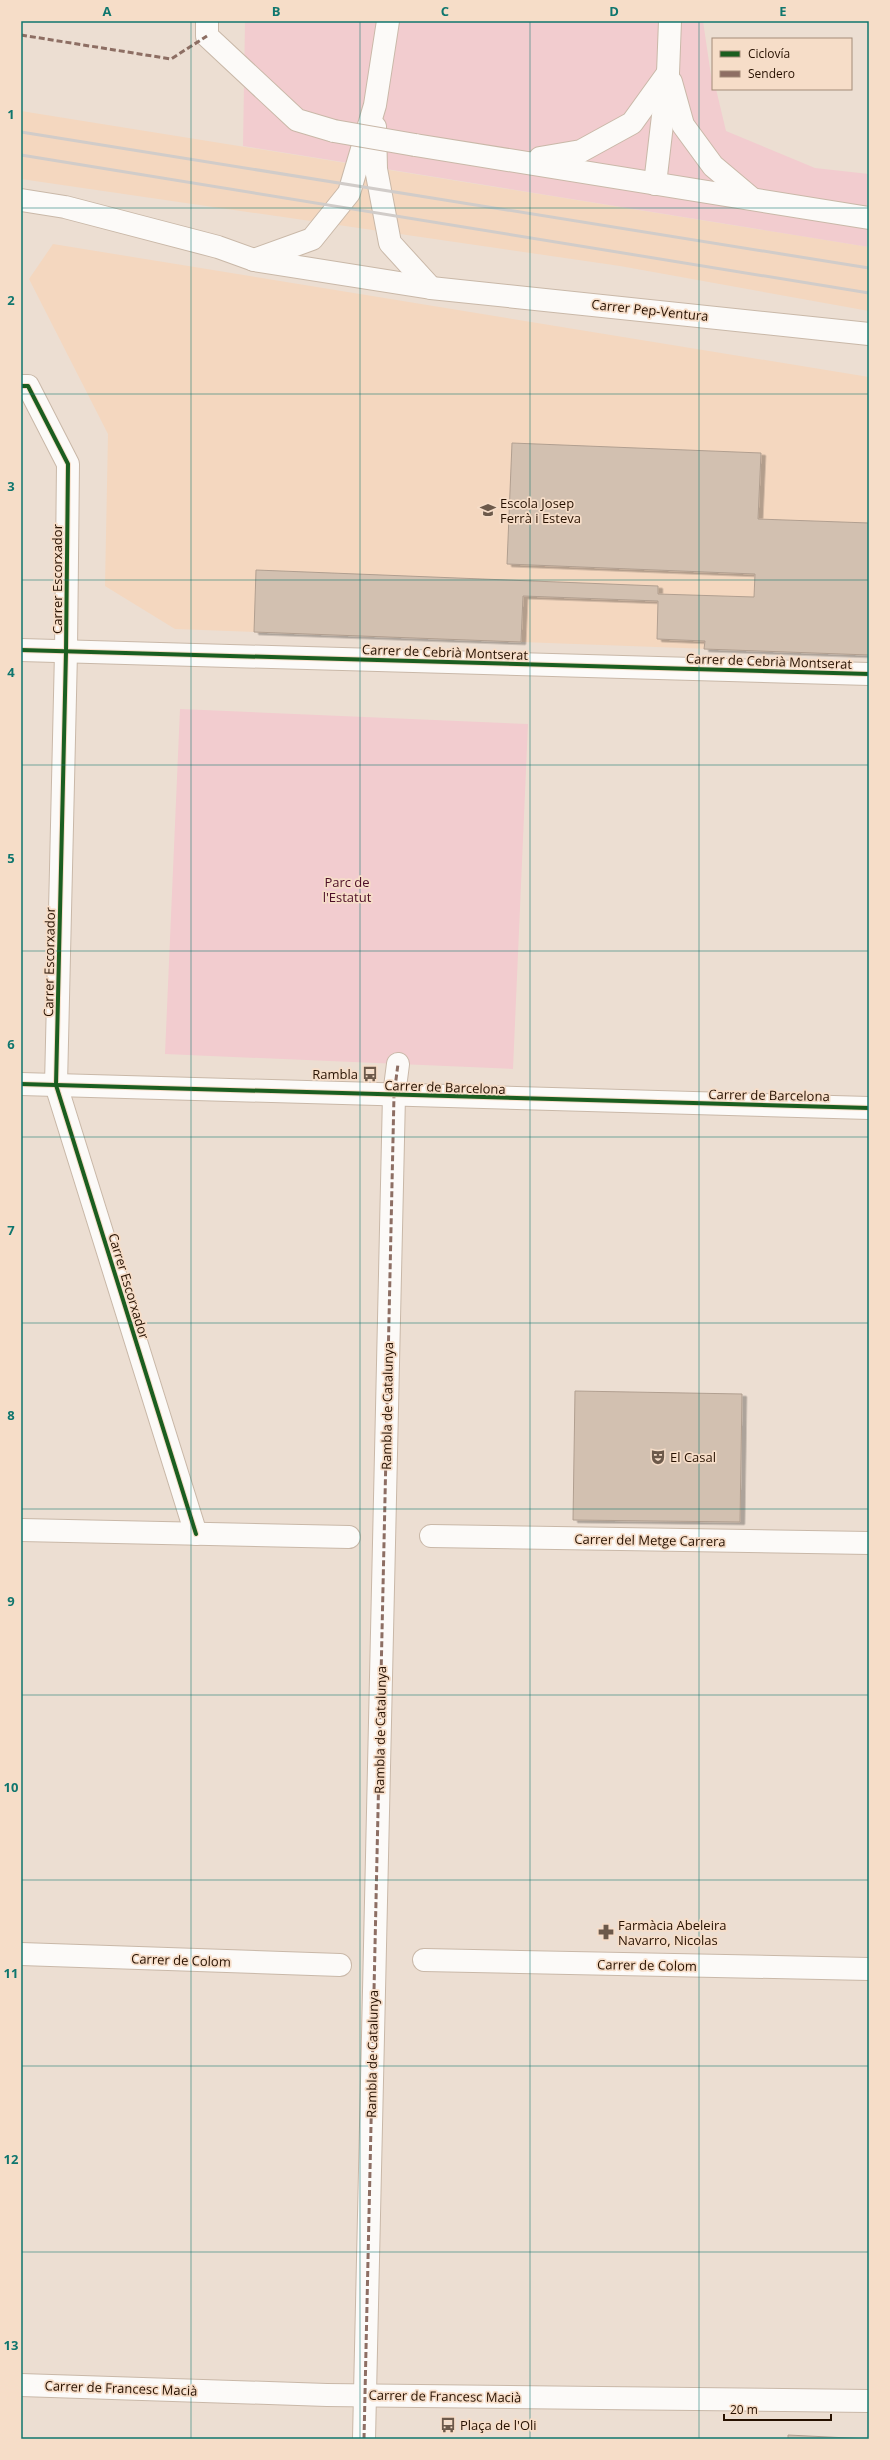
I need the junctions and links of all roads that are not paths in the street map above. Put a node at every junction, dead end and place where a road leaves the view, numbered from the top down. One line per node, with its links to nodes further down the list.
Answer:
1 (206, 21): 6 (street, bridge)
2 (388, 21): 5 (street)
3 (670, 21): 4 (street)
4 (668, 73): 6 (street); 7 (street); 8 (street)
5 (375, 105): 11 (street); 12 (street)
6 (523, 161): 7 (street)
7 (655, 184): 8 (street)
8 (752, 199): 10 (street)
9 (21, 200): 11 (street, Carrer Pep-Ventura)
10 (869, 218)
11 (254, 260): 12 (street, Carrer Pep-Ventura)
12 (431, 288): 13 (street, Carrer Pep-Ventura)
13 (869, 334)
14 (21, 386): 16 (street, Carrer Escorxador)
15 (21, 650): 16 (street, Carrer de Cebrià Montserat)
16 (66, 652): 17 (street, Carrer de Cebrià Montserat); 20 (street, Carrer Escorxador)
17 (869, 674)
18 (398, 1064): 21 (street, Rambla de Catalunya)
19 (21, 1084): 20 (street, Carrer de Barcelona)
20 (56, 1085): 21 (street, Carrer de Barcelona); 24 (street, Carrer Escorxador)
21 (394, 1095): 22 (street, Carrer de Barcelona); 33 (street, Rambla de Catalunya)
22 (869, 1108)
23 (21, 1530): 24 (street)
24 (196, 1534): 26 (street)
25 (430, 1536): 27 (street, Carrer del Metge Carrera)
26 (349, 1537)
27 (869, 1543)
28 (21, 1954): 30 (street, Carrer de Colom)
29 (424, 1960): 31 (street, Carrer de Colom)
30 (340, 1965)
31 (869, 1969)
32 (21, 2385): 33 (street, Carrer de Francesc Macià)
33 (364, 2396): 34 (street, Carrer de Francesc Macià); 35 (street)
34 (869, 2401)
35 (364, 2439)

